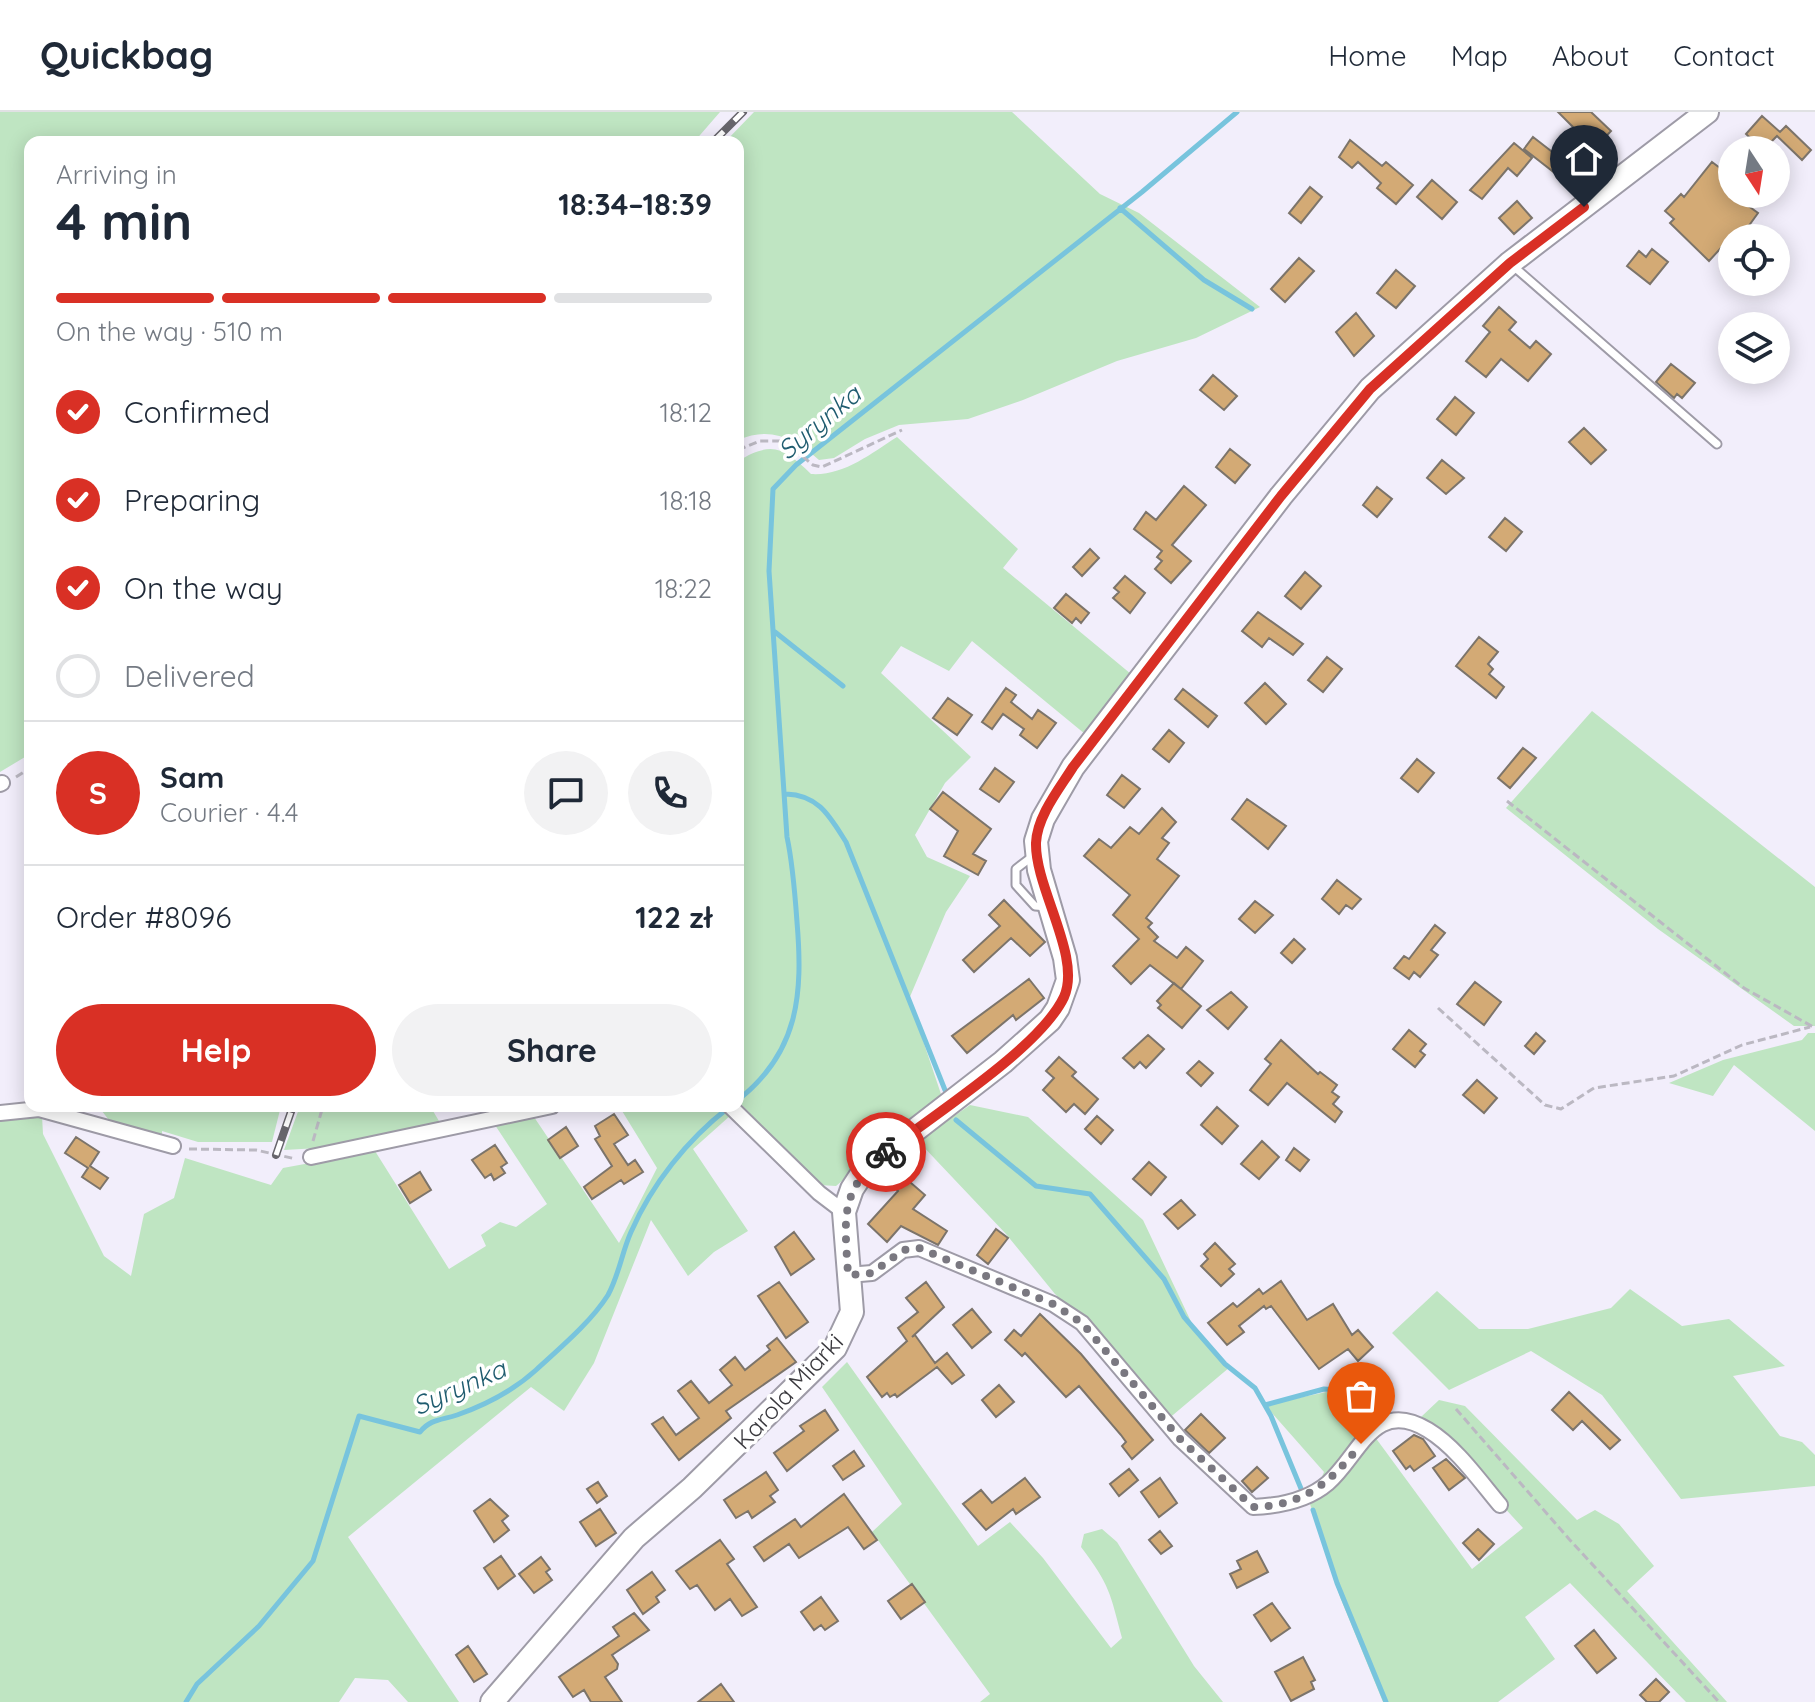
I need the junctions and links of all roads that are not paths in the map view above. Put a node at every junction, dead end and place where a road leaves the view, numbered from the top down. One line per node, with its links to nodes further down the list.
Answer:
1 (1707, 112): 2 (street, Karola Miarki)
2 (1510, 263): 3 (lane); 11 (street, Karola Miarki)
3 (1717, 444)
4 (24, 1111): 8 (street)
5 (50, 1112): 9 (street)
6 (524, 1112): 10 (street)
7 (735, 1112): 11 (street)
8 (0, 1113)
9 (173, 1146)
10 (311, 1157)
11 (844, 1212): 12 (street, Karola Miarki)
12 (848, 1275): 13 (street); 14 (street, Karola Miarki)
13 (1500, 1505)
14 (497, 1700)

